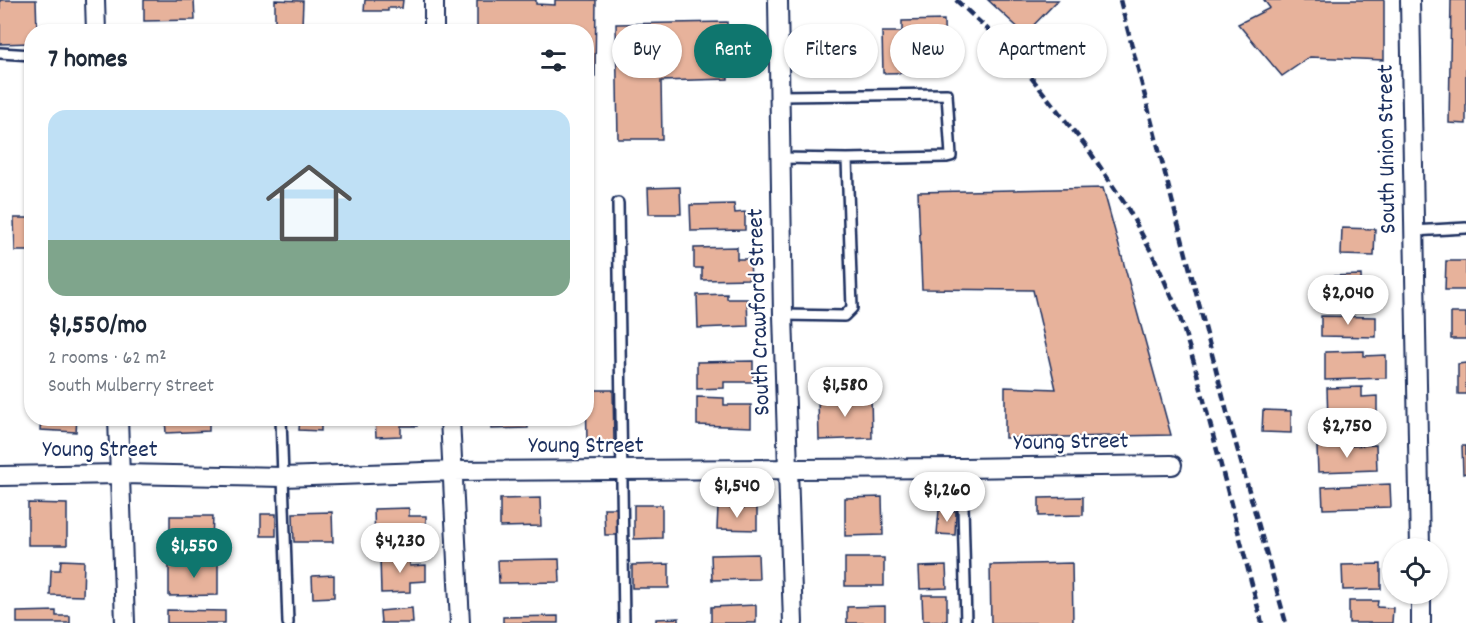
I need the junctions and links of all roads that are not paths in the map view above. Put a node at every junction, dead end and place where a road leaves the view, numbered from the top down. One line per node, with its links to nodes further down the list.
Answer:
1 (95, 0): 5 (street)
2 (434, 0): 6 (street)
3 (778, 0): 9 (street, South Crawford Street)
4 (1410, 0): 14 (street, South Union Street)
5 (96, 24)
6 (434, 24)
7 (0, 53): 8 (lane)
8 (24, 54)
9 (779, 96): 10 (street, South Crawford Street); 11 (lane)
10 (780, 158): 11 (lane); 15 (street, South Crawford Street)
11 (847, 159): 15 (lane)
12 (618, 203): 23 (lane)
13 (1466, 228): 14 (lane)
14 (1413, 231): 27 (street, South Union Street)
15 (783, 315): 21 (street, South Crawford Street)
16 (118, 426): 24 (street)
17 (281, 426): 26 (lane)
18 (450, 426): 22 (street)
19 (1172, 465): 20 (street, Young Street)
20 (962, 468): 21 (street, Young Street); 34 (lane)
21 (788, 470): 23 (street, Young Street); 33 (street, South Crawford Street)
22 (452, 471): 23 (street, Young Street); 26 (street, Young Street); 31 (street)
23 (621, 471): 32 (lane)
24 (121, 474): 25 (street, Young Street); 26 (street, Young Street); 29 (street)
25 (0, 476)
26 (282, 477): 30 (lane)
27 (1420, 538)
28 (1420, 604): 35 (street)
29 (125, 623)
30 (288, 623)
31 (460, 623)
32 (624, 623)
33 (793, 623)
34 (966, 623)
35 (1421, 623)

